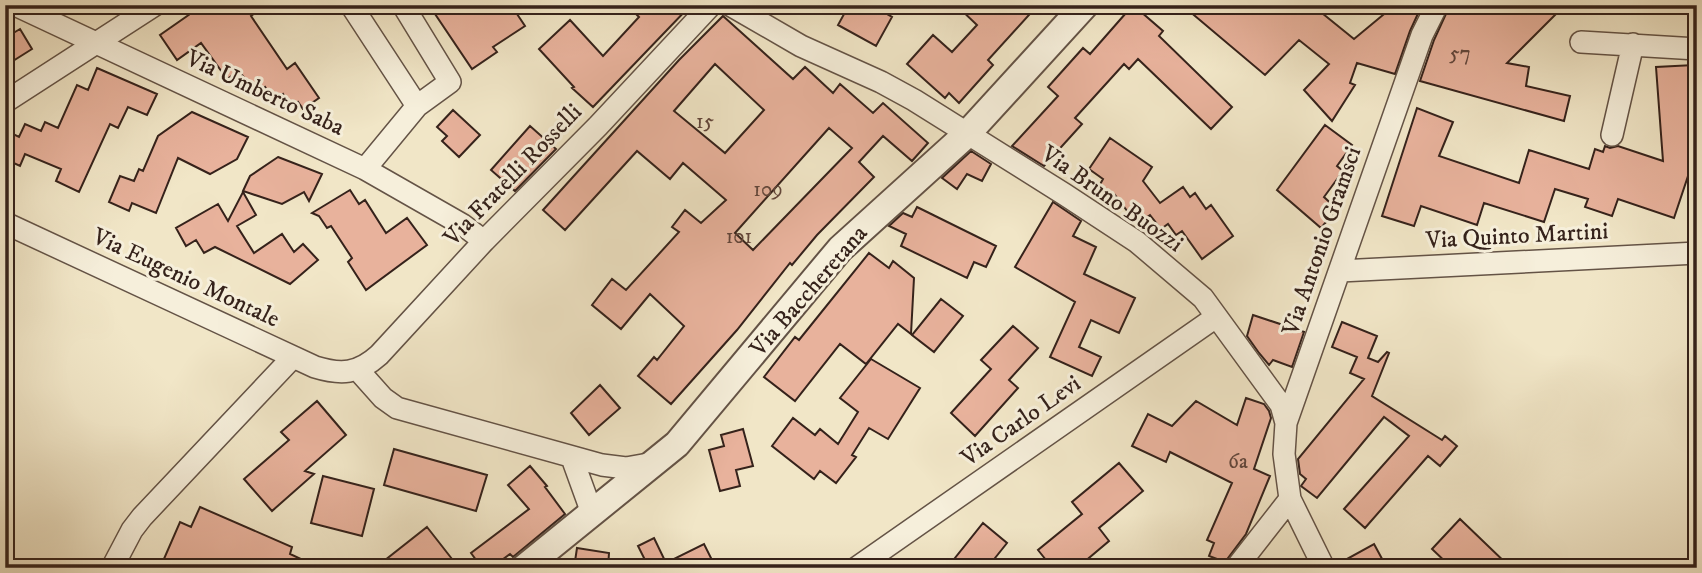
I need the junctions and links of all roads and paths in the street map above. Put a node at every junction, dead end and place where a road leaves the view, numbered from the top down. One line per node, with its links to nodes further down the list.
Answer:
1 (15, 5): 10 (street, Via Umberto Saba)
2 (155, 5): 10 (street)
3 (351, 5): 14 (street)
4 (403, 5): 14 (street)
5 (711, 5): 19 (street, Via Fratelli Rosselli)
6 (730, 5): 15 (street, Via Bruno Buozzi)
7 (1085, 5): 15 (street, Via Baccheretana)
8 (1437, 5): 21 (street, Via Antonio Gramsci)
9 (1581, 42): 11 (street)
10 (97, 43): 13 (street); 17 (street, Via Umberto Saba)
11 (1633, 44): 12 (street); 16 (street)
12 (1697, 49)
13 (5, 102)
14 (417, 106): 17 (street)
15 (967, 134): 22 (street, Via Bruno Buozzi); 27 (street, Via Baccheretana)
16 (1612, 135)
17 (365, 169): 19 (street, Via Umberto Saba)
18 (5, 223): 23 (street, Via Eugenio Montale)
19 (484, 241): 24 (street, Via Fratelli Rosselli)
20 (1697, 253): 21 (street, Via Quinto Martini)
21 (1340, 271): 25 (street, Via Antonio Gramsci)
22 (1216, 317): 25 (street, Via Bruno Buozzi); 32 (street, Via Carlo Levi)
23 (293, 357): 24 (street, Via Eugenio Montale); 30 (street)
24 (353, 371): 26 (street)
25 (1286, 423): 28 (street, Via Antonio Gramsci)
26 (572, 458): 27 (street); 29 (street)
27 (654, 463): 29 (street, Via Baccheretana)
28 (1290, 499): 33 (street); 34 (street, Via Antonio Gramsci)
29 (592, 513): 31 (street, Via Baccheretana)
30 (112, 568)
31 (524, 568)
32 (856, 568)
33 (1236, 568)
34 (1324, 568)

